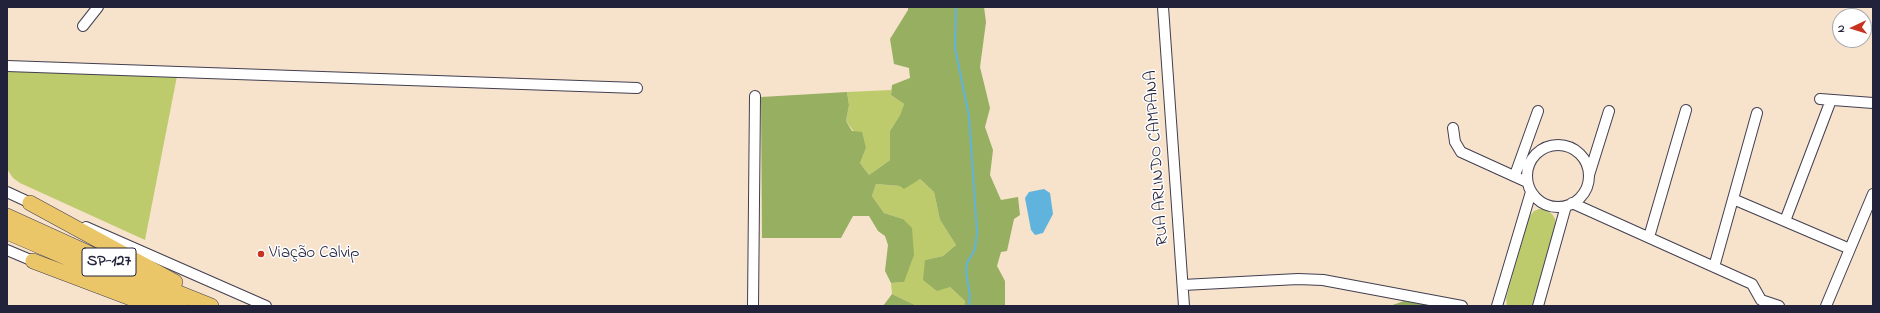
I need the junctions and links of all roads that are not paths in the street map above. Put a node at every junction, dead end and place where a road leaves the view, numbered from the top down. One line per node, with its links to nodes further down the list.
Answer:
1 (98, 7): 3 (street)
2 (1163, 7): 31 (street, RUA ARLINDO CAMPANA)
3 (83, 26)
4 (7, 66): 5 (street)
5 (637, 88)
6 (755, 96): 38 (street)
7 (1820, 99): 8 (street)
8 (1831, 100): 9 (street); 24 (street)
9 (1873, 103)
10 (1686, 110): 26 (street)
11 (1538, 111): 15 (street)
12 (1609, 111): 16 (street)
13 (1757, 113): 20 (street)
14 (1453, 128): 15 (street)
15 (1515, 175): 17 (street)
16 (1588, 179): 17 (street); 22 (street)
17 (1529, 187): 22 (street); 41 (street)
18 (7, 192): 21 (street)
19 (1873, 194): 27 (street)
20 (1733, 199): 24 (street); 30 (street)
21 (30, 203): 36 (highway); 37 (street)
22 (1569, 204): 26 (street); 42 (street)
23 (7, 216): 35 (highway, SP-127)
24 (1784, 221): 27 (street)
25 (7, 232): 34 (highway, SP-127)
26 (1649, 237): 30 (street)
27 (1850, 249): 44 (street)
28 (7, 250): 29 (street)
29 (33, 261): 33 (highway)
30 (1714, 267): 32 (street)
31 (1183, 285): 39 (street, RUA ARLINDO CAMPANA); 40 (street)
32 (1758, 303): 43 (street)
33 (152, 306)
34 (180, 306)
35 (211, 306)
36 (218, 306)
37 (266, 306)
38 (753, 306)
39 (1184, 306)
40 (1462, 306)
41 (1497, 306)
42 (1538, 306)
43 (1779, 306)
44 (1826, 306)

